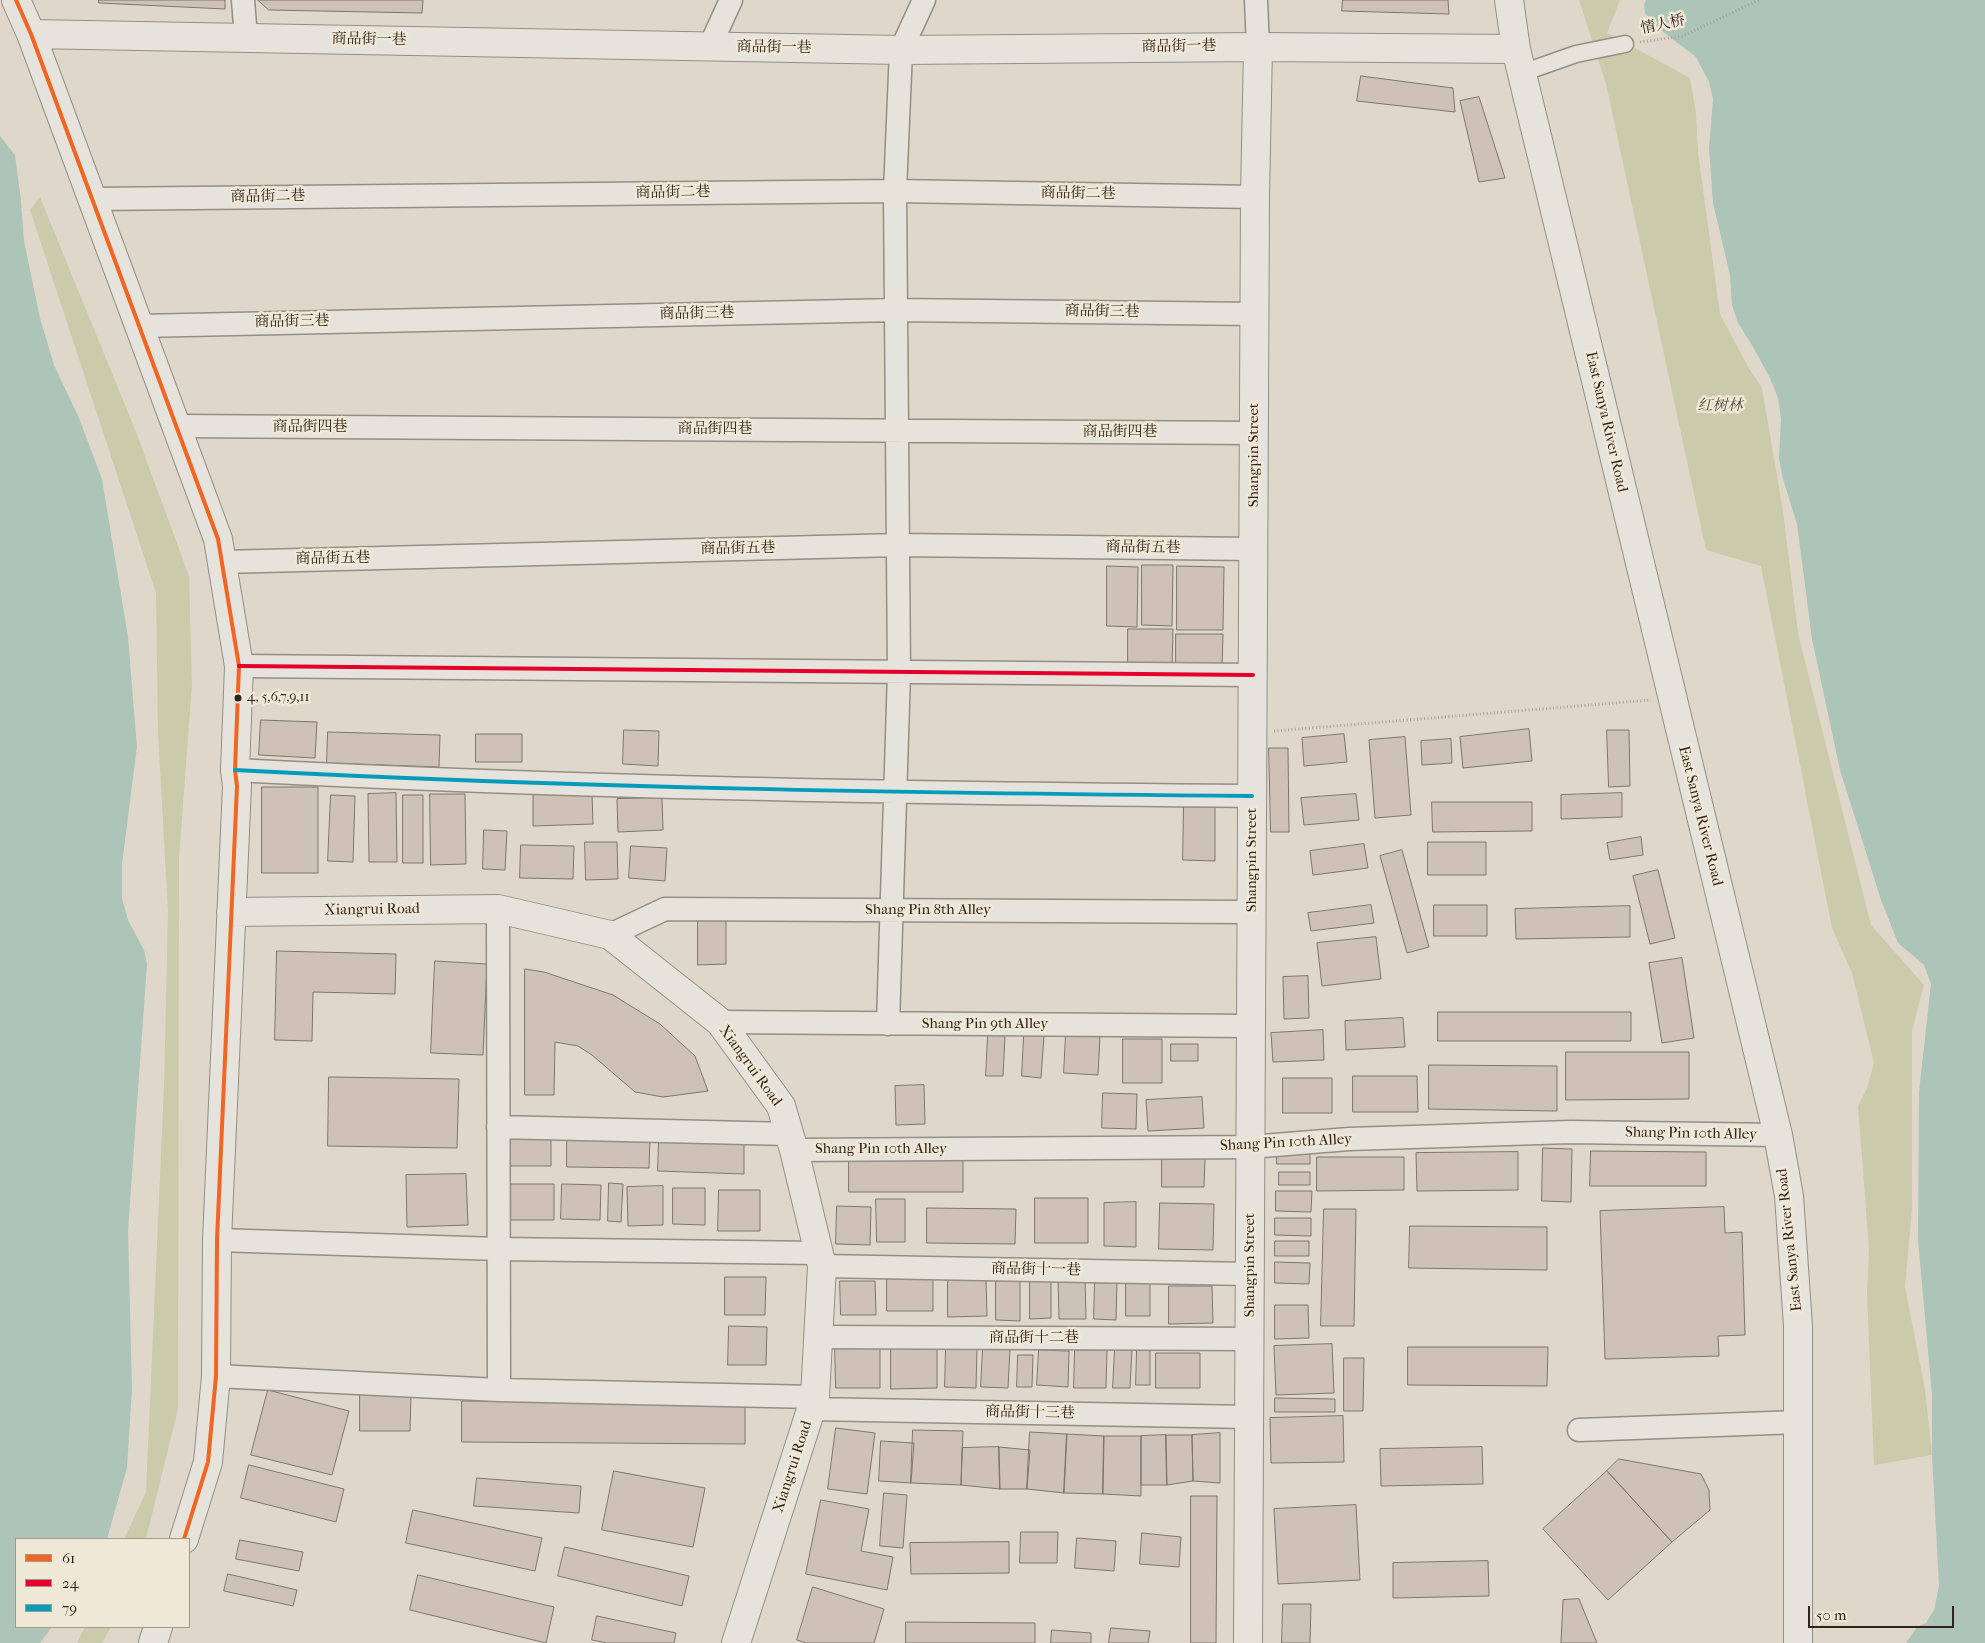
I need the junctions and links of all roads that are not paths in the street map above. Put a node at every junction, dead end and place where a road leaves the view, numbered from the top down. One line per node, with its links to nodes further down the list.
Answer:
1 (16, 0): 7 (street)
2 (243, 0): 8 (street)
3 (731, 0): 10 (street)
4 (924, 0): 12 (street)
5 (1256, 0): 11 (street)
6 (1509, 0): 13 (street, East Sanya River Road)
7 (31, 34): 8 (street, 商品街一巷); 16 (street)
8 (246, 38): 10 (street, 商品街一巷)
9 (1625, 44): 13 (street)
10 (710, 46): 12 (street, 商品街一巷)
11 (1258, 47): 12 (street, 商品街一巷); 13 (street, 商品街一巷); 15 (street, Shangpin Street)
12 (901, 50): 14 (street)
13 (1519, 60): 41 (street, East Sanya River Road)
14 (895, 191): 15 (street, 商品街二巷); 16 (street, 商品街二巷); 17 (street)
15 (1255, 197): 18 (street, Shangpin Street)
16 (92, 199): 19 (street)
17 (896, 310): 18 (street, 商品街三巷); 19 (street, 商品街三巷); 21 (street)
18 (1254, 314): 22 (street, Shangpin Street)
19 (139, 326): 20 (street)
20 (176, 426): 21 (street, 商品街四巷); 25 (street)
21 (897, 431): 22 (street, 商品街四巷); 23 (street)
22 (1254, 433): 24 (street, Shangpin Street)
23 (898, 546): 24 (street, 商品街五巷); 25 (street, 商品街五巷); 27 (street)
24 (1253, 549): 28 (street, Shangpin Street)
25 (222, 562): 26 (street)
26 (239, 666): 27 (street); 29 (street)
27 (899, 672): 28 (street); 30 (street)
28 (1252, 675): 31 (street, Shangpin Street)
29 (235, 770): 30 (street); 34 (street)
30 (895, 793): 31 (street); 33 (street)
31 (1252, 796): 35 (street, Shangpin Street)
32 (498, 909): 34 (street, Xiangrui Road); 36 (street, Xiangrui Road); 40 (street)
33 (892, 910): 35 (street, Shang Pin 8th Alley); 36 (street, Shang Pin 8th Alley); 38 (street)
34 (231, 912): 44 (street)
35 (1252, 912): 39 (street, Shangpin Street)
36 (610, 935): 37 (street, Xiangrui Road)
37 (720, 1022): 38 (street, Shang Pin 9th Alley); 42 (street, Xiangrui Road)
38 (888, 1024): 39 (street, Shang Pin 9th Alley)
39 (1251, 1026): 43 (street, Shangpin Street)
40 (498, 1127): 42 (street, Shang Pin 10th Alley); 45 (street)
41 (1778, 1135): 43 (street, Shang Pin 10th Alley); 54 (street, East Sanya River Road)
42 (792, 1142): 43 (street, Shang Pin 10th Alley); 46 (street, Xiangrui Road)
43 (1250, 1147): 47 (street, Shangpin Street)
44 (217, 1240): 45 (street, 商品街十一巷); 50 (street)
45 (498, 1249): 46 (street, 商品街十一巷); 51 (street)
46 (821, 1259): 47 (street, 商品街十一巷); 48 (street, Xiangrui Road)
47 (1250, 1274): 49 (street, Shangpin Street)
48 (819, 1337): 49 (street, 商品街十二巷); 52 (street, Xiangrui Road)
49 (1249, 1339): 53 (street, Shangpin Street)
50 (216, 1376): 51 (street, 商品街十三巷); 56 (street)
51 (499, 1390): 52 (street, 商品街十三巷)
52 (813, 1403): 53 (street, 商品街十三巷); 59 (street, Xiangrui Road)
53 (1249, 1417): 60 (street, Shangpin Street)
54 (1800, 1422): 55 (street); 61 (street, East Sanya River Road)
55 (1579, 1430)
56 (184, 1538)
57 (158, 1628): 58 (street)
58 (153, 1643)
59 (736, 1643)
60 (1248, 1643)
61 (1798, 1643)

